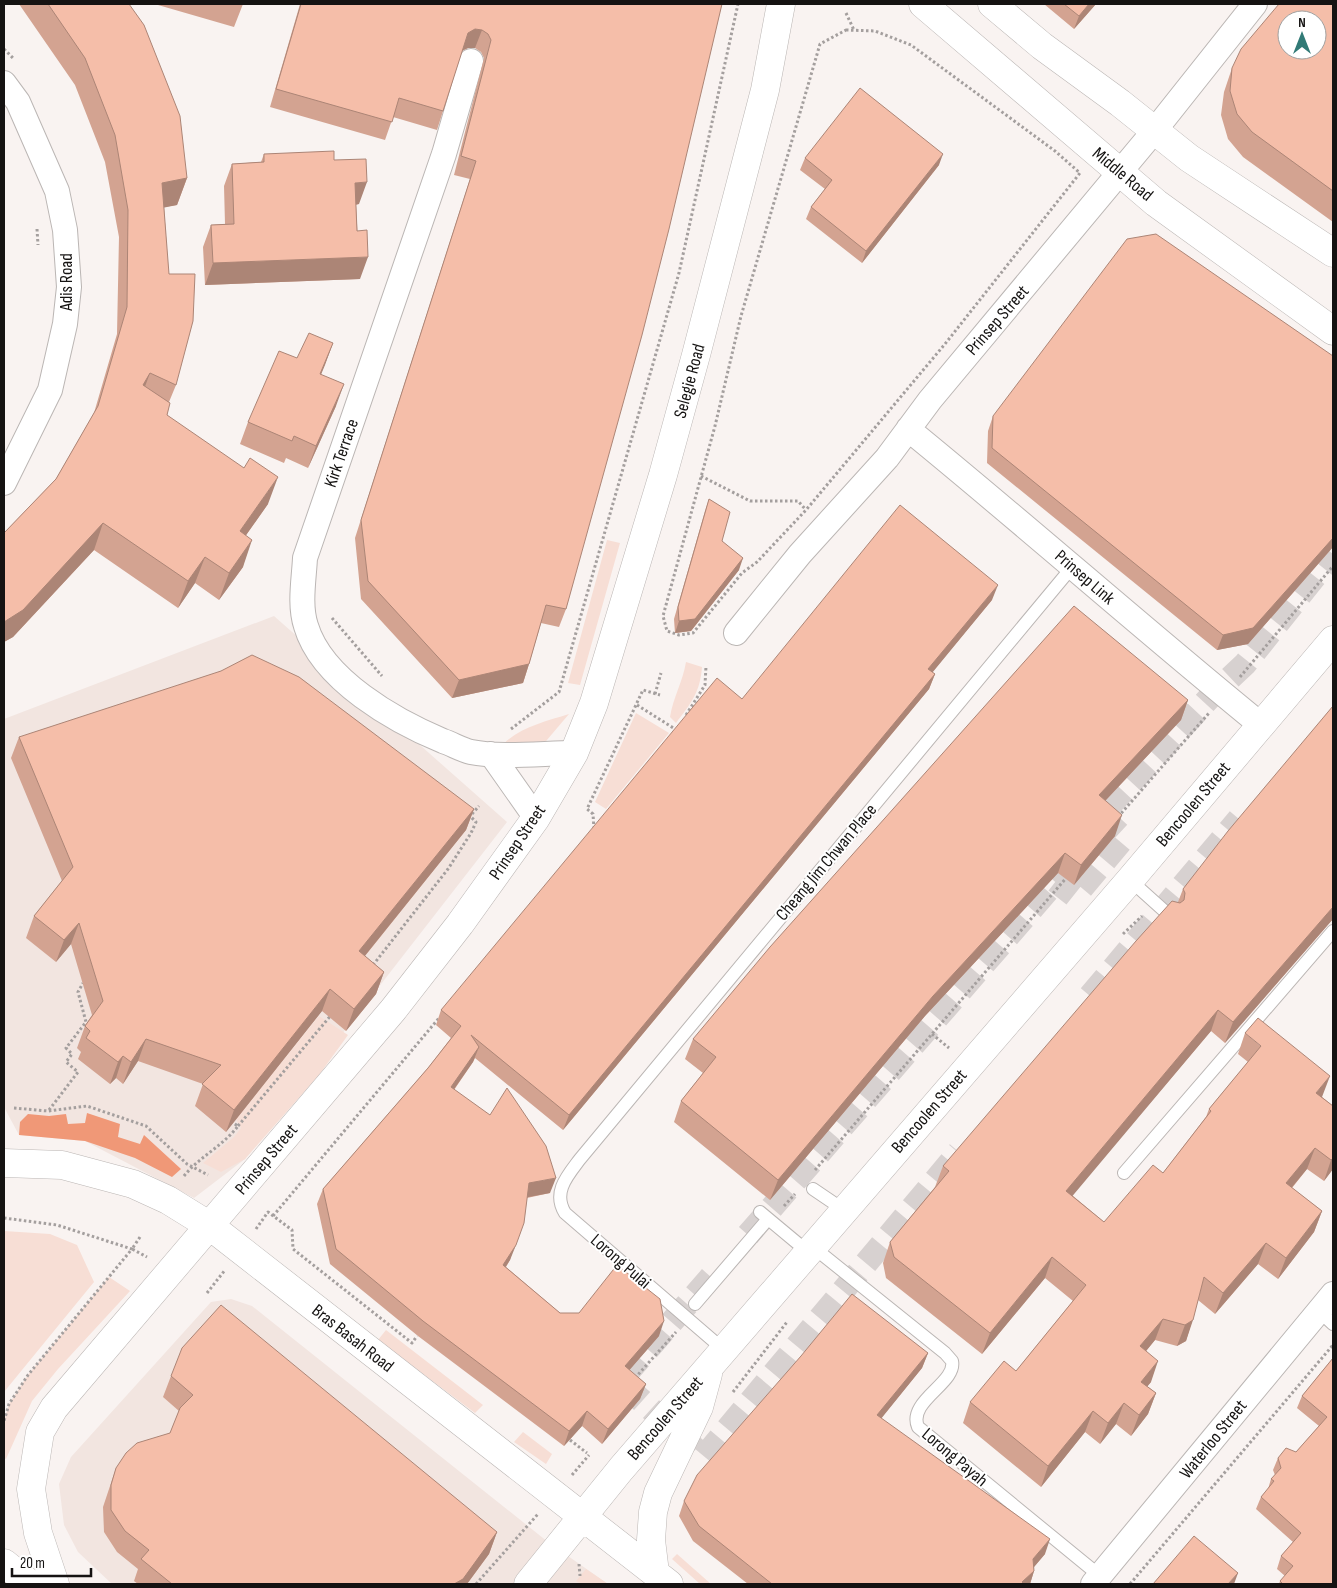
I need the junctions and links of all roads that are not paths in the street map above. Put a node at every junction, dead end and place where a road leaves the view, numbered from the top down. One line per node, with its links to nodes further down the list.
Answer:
1 (781, 4): 18 (main road, Selegie Road)
2 (924, 4): 8 (main road, Middle Road)
3 (992, 4): 7 (main road)
4 (1255, 4): 7 (street, Prinsep Street)
5 (471, 61): 17 (street, Kirk Terrace)
6 (4, 83): 12 (street, Adis Road)
7 (1155, 130): 8 (street, Prinsep Street); 9 (main road)
8 (1120, 172): 10 (main road, Middle Road); 11 (street, Prinsep Street)
9 (1333, 253)
10 (1333, 331)
11 (908, 429): 13 (street, Prinsep Link); 14 (street, Prinsep Street)
12 (4, 483)
13 (1073, 566): 16 (street, Prinsep Link); 23 (lane, Cheang Jim Chwan Place)
14 (736, 634)
15 (1333, 640): 16 (main road, Bencoolen Street)
16 (1261, 725): 20 (main road, Bencoolen Street)
17 (498, 744): 18 (street, Kirk Terrace); 19 (street)
18 (574, 753): 19 (main road, Prinsep Street)
19 (536, 818): 28 (main road, Prinsep Street)
20 (1130, 880): 21 (lane); 27 (main road, Bencoolen Street)
21 (1170, 916)
22 (1333, 931): 25 (lane)
23 (580, 1158): 32 (lane, Lorong Pulai)
24 (4, 1163): 28 (main road, Bras Basah Road)
25 (1124, 1173)
26 (814, 1189): 27 (lane)
27 (844, 1210): 29 (main road, Bencoolen Street)
28 (210, 1226): 33 (main road, Bras Basah Road); 38 (main road, Prinsep Street)
29 (810, 1249): 30 (lane); 32 (main road, Bencoolen Street); 36 (lane, Lorong Payah)
30 (695, 1304)
31 (1328, 1309): 36 (street, Waterloo Street)
32 (717, 1358): 33 (main road, Bencoolen Street); 35 (main road)
33 (583, 1517): 35 (main road, Bras Basah Road); 39 (main road, Bencoolen Street)
34 (4, 1564): 37 (main road)
35 (662, 1579)
36 (1097, 1580)
37 (30, 1584)
38 (55, 1584)
39 (528, 1584)

